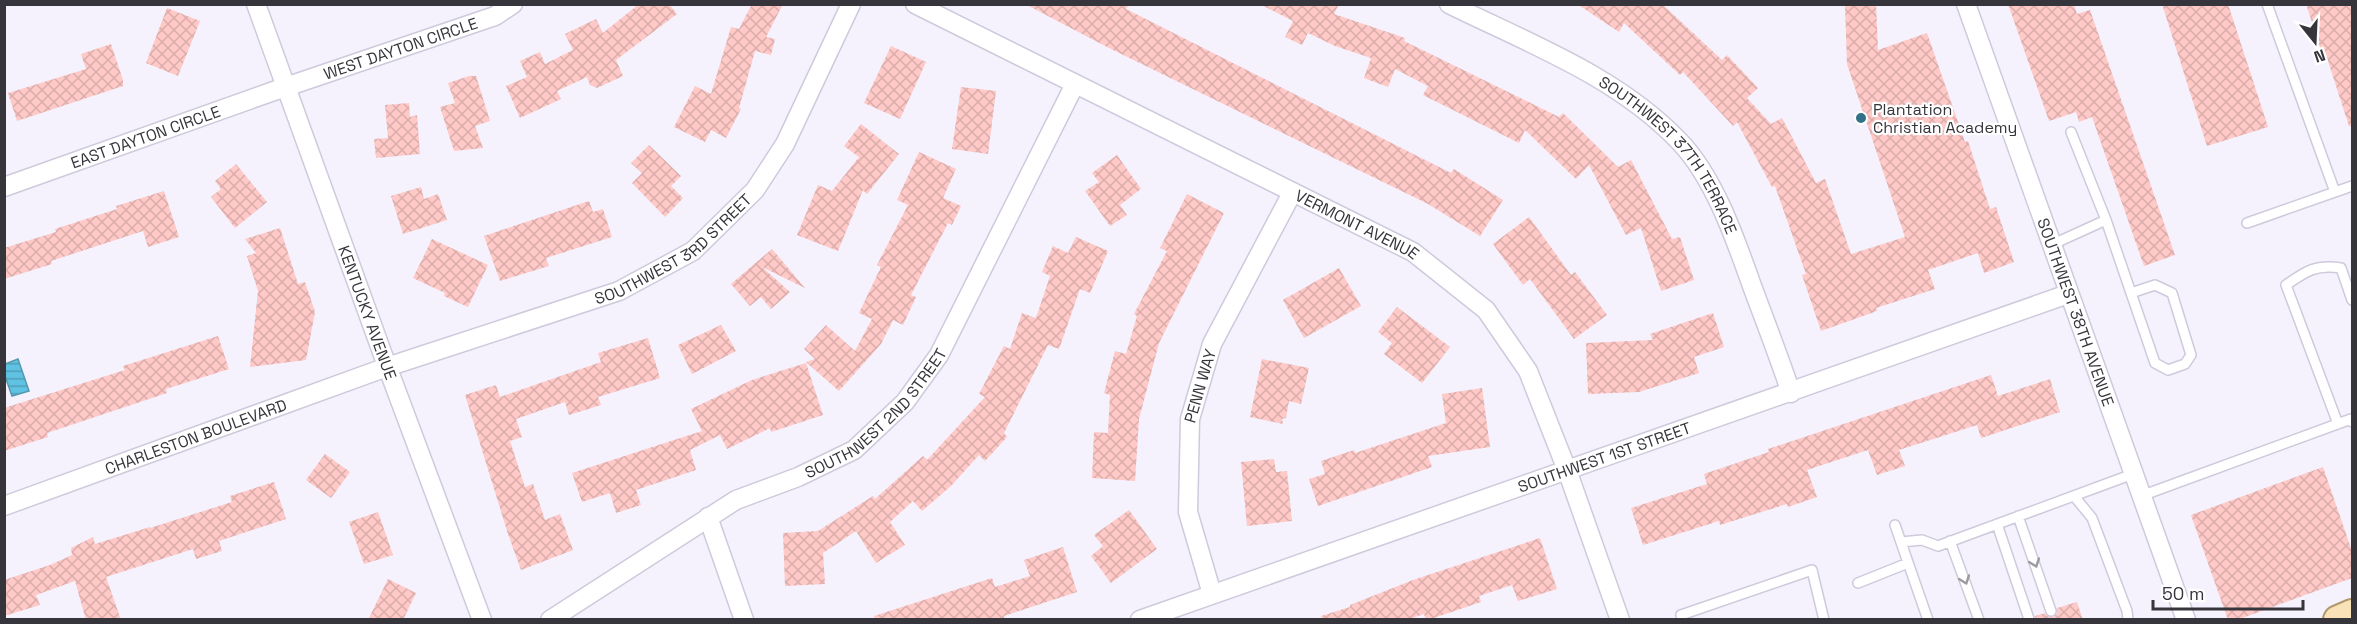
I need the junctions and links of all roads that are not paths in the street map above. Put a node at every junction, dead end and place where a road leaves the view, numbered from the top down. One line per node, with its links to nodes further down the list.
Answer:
1 (255, 4): 9 (street, KENTUCKY AVENUE)
2 (513, 4): 9 (street, WEST DAYTON CIRCLE)
3 (851, 4): 21 (street, SOUTHWEST 3RD STREET)
4 (915, 4): 8 (street, VERMONT AVENUE)
5 (1449, 4): 22 (street, SOUTHWEST 37TH TERRACE)
6 (1966, 4): 17 (street, SOUTHWEST 38TH AVENUE)
7 (2267, 4): 13 (lane)
8 (1075, 84): 14 (street, VERMONT AVENUE); 31 (street, SOUTHWEST 2ND STREET)
9 (285, 87): 12 (street, EAST DAYTON CIRCLE); 21 (street, KENTUCKY AVENUE)
10 (2071, 132): 15 (lane)
11 (2352, 186): 13 (lane)
12 (4, 187)
13 (2336, 192): 16 (lane)
14 (1292, 193): 25 (street, VERMONT AVENUE); 38 (street, PENN WAY)
15 (2106, 220): 17 (lane); 18 (lane)
16 (2247, 223)
17 (2051, 245): 19 (street, SOUTHWEST 38TH AVENUE)
18 (2131, 293): 18 (lane)
19 (2068, 294): 22 (street, SOUTHWEST 1ST STREET); 26 (street, SOUTHWEST 38TH AVENUE)
20 (2352, 300): 24 (lane)
21 (387, 367): 29 (street, CHARLESTON BOULEVARD); 44 (street, KENTUCKY AVENUE)
22 (1791, 393): 25 (street, SOUTHWEST 1ST STREET)
23 (2352, 420): 24 (lane)
24 (2338, 424): 28 (lane)
25 (1567, 470): 38 (street, SOUTHWEST 1ST STREET); 43 (street, VERMONT AVENUE)
26 (2133, 474): 27 (lane); 28 (street, SOUTHWEST 38TH AVENUE)
27 (2074, 496): 30 (lane); 41 (lane)
28 (2141, 496): 52 (street, SOUTHWEST 38TH AVENUE)
29 (4, 507)
30 (2018, 516): 32 (lane); 39 (lane, one-way to 39)
31 (708, 518): 45 (street, SOUTHWEST 2ND STREET); 46 (street)
32 (1997, 524): 34 (lane); 42 (lane)
33 (1895, 525): 35 (lane)
34 (1950, 541): 35 (lane); 51 (lane, one-way to 51)
35 (1901, 542): 36 (lane)
36 (1908, 563): 37 (lane); 50 (lane)
37 (1858, 583)
38 (1212, 594): 47 (street, SOUTHWEST 1ST STREET)
39 (2051, 610)
40 (2352, 614): 53 (main road)
41 (2128, 615)
42 (2029, 618)
43 (1617, 619)
44 (482, 620)
45 (550, 620)
46 (744, 620)
47 (1140, 620)
48 (1683, 620): 49 (lane)
49 (1824, 620)
50 (1928, 620)
51 (1979, 620)
52 (2186, 620)
53 (2338, 620)

